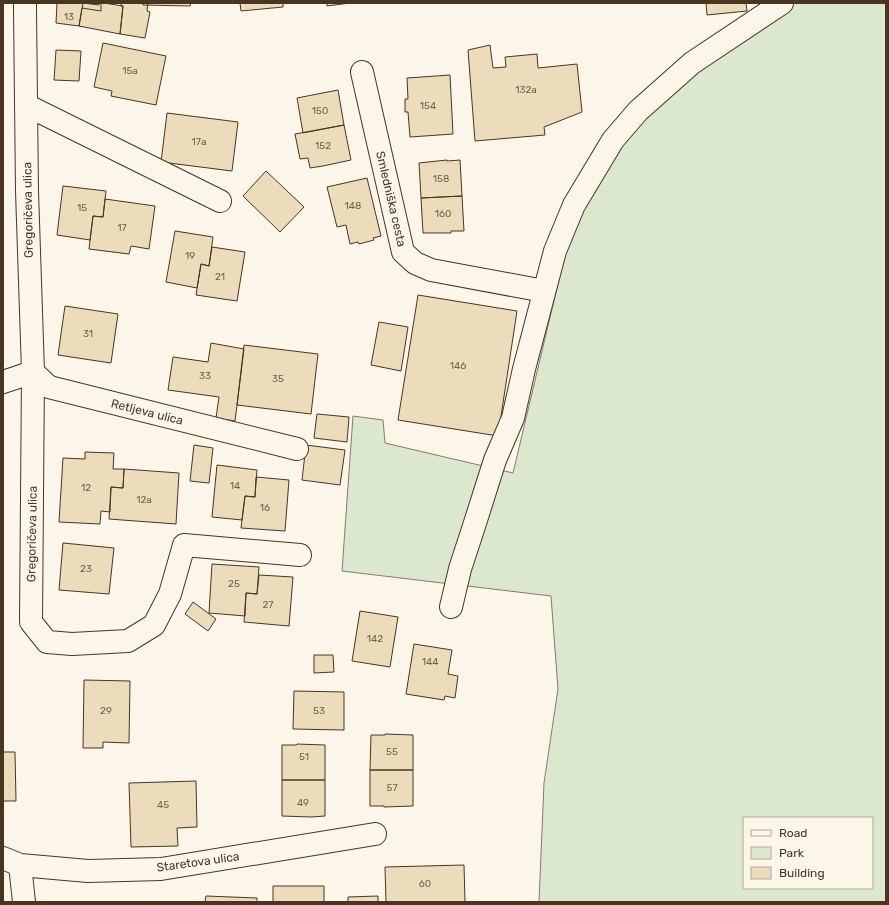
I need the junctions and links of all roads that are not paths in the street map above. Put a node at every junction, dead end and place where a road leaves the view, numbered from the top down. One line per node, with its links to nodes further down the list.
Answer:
1 (25, 3): 4 (street, Gregoričeva ulica)
2 (782, 3): 6 (street)
3 (362, 72): 6 (street, Smledniška cesta)
4 (26, 105): 5 (street); 7 (street, Gregoričeva ulica)
5 (220, 201)
6 (544, 291): 11 (street)
7 (33, 372): 8 (street); 9 (street, Retljeva ulica); 10 (street, Gregoričeva ulica)
8 (3, 382)
9 (297, 449)
10 (300, 555)
11 (451, 607)
12 (375, 834): 13 (street, Staretova ulica)
13 (11, 862): 14 (street, Staretova ulica)
14 (24, 902)

